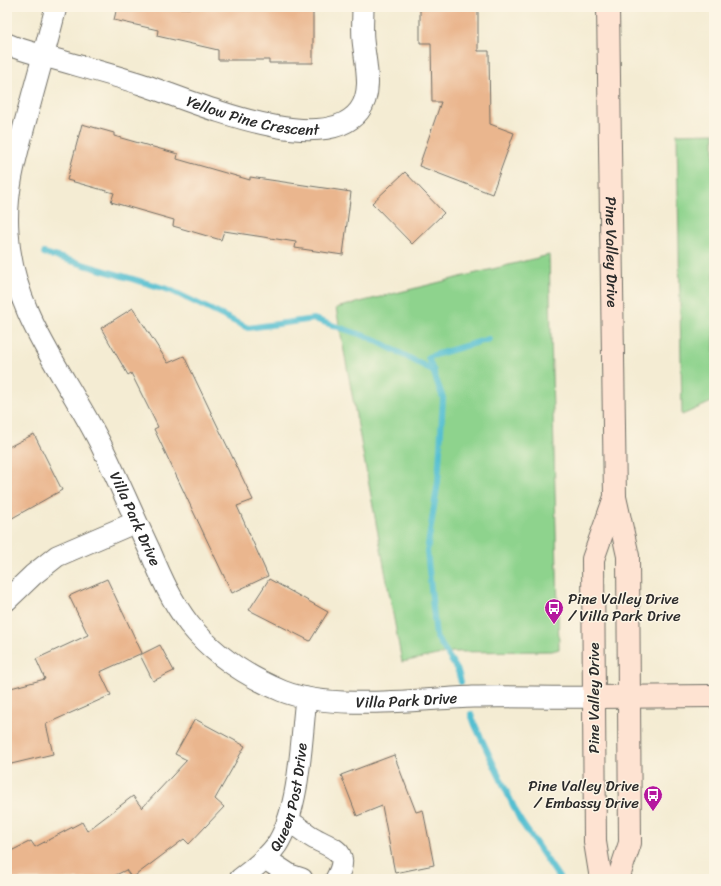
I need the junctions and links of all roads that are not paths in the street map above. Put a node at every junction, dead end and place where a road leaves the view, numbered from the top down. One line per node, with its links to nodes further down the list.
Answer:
1 (56, 7): 5 (street, Villa Park Drive)
2 (363, 7): 5 (street, Yellow Pine Crescent)
3 (608, 7): 6 (main road, Pine Valley Drive)
4 (7, 44): 5 (street, Yellow Pine Crescent)
5 (43, 55): 7 (street, Villa Park Drive)
6 (616, 497): 9 (main road, Pine Valley Drive); 11 (main road, Pine Valley Drive)
7 (136, 522): 8 (street); 12 (street, Villa Park Drive)
8 (7, 600)
9 (629, 696): 10 (main road); 11 (main road); 19 (main road, Pine Valley Drive)
10 (714, 696)
11 (594, 697): 12 (street, Villa Park Drive); 18 (main road, Pine Valley Drive)
12 (306, 698): 13 (street, Queen Post Drive)
13 (289, 821): 14 (street, Queen Post Drive); 17 (street)
14 (264, 858): 15 (street, Queen Post Drive); 16 (street)
15 (240, 879)
16 (302, 879)
17 (336, 879)
18 (601, 879)
19 (618, 879)

